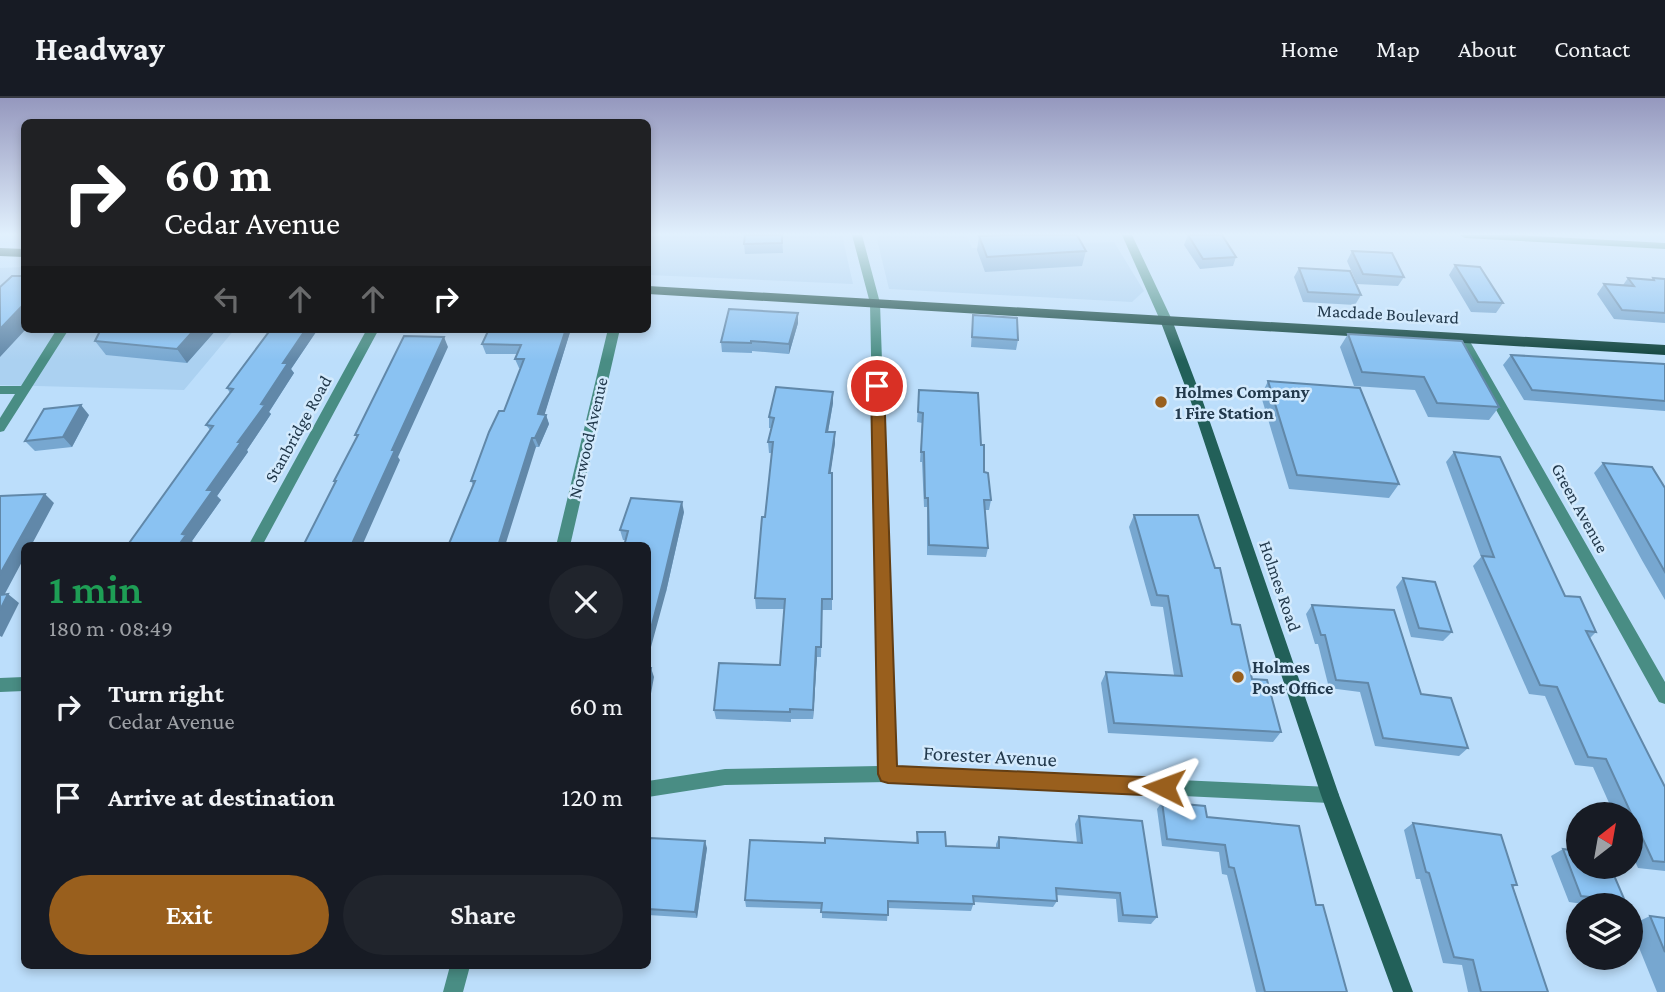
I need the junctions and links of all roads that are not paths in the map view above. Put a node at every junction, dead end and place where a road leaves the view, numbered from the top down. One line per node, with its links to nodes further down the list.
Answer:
1 (868, 277): 4 (street)
2 (1146, 277): 5 (street, Holmes Road)
3 (651, 290): 4 (main road, Macdade Boulevard)
4 (875, 303): 5 (main road, Macdade Boulevard); 19 (street)
5 (1166, 320): 9 (main road, Macdade Boulevard); 21 (street, Holmes Road)
6 (59, 333): 12 (street)
7 (371, 333): 14 (street, Stanbridge Road)
8 (613, 333): 15 (street, Norwood Avenue)
9 (1462, 338): 10 (main road, Macdade Boulevard); 18 (street, Green Avenue)
10 (1665, 350)
11 (0, 390): 12 (street)
12 (23, 390): 13 (street)
13 (0, 428)
14 (257, 542)
15 (564, 542)
16 (21, 684): 17 (street)
17 (0, 685)
18 (1665, 698)
19 (888, 774): 20 (street, Forester Avenue); 21 (street, Forester Avenue)
20 (651, 789)
21 (1330, 795): 24 (street, Holmes Road)
22 (459, 969): 23 (street)
23 (453, 992)
24 (1403, 992)

